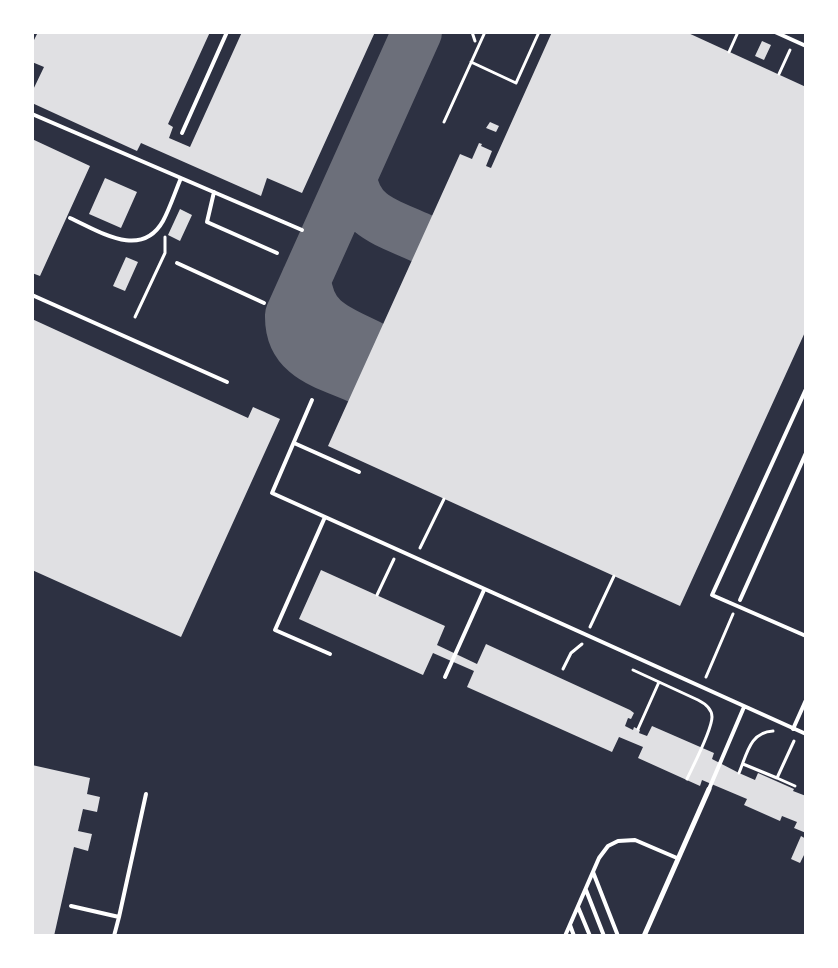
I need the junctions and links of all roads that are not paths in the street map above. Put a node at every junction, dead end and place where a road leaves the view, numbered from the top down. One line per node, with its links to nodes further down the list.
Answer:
1 (227, 32): 5 (lane)
2 (775, 32): 3 (lane)
3 (806, 46)
4 (32, 114): 6 (lane)
5 (182, 132)
6 (181, 178): 7 (lane); 8 (lane)
7 (214, 192): 9 (lane); 10 (lane)
8 (70, 218)
9 (302, 230)
10 (277, 253)
11 (177, 263): 13 (lane)
12 (32, 296): 14 (lane)
13 (264, 303)
14 (227, 382)
15 (806, 389): 23 (lane)
16 (312, 400): 17 (lane)
17 (294, 443): 19 (lane); 20 (lane)
18 (806, 453): 22 (lane)
19 (359, 472)
20 (325, 517): 21 (lane); 24 (lane)
21 (484, 590): 25 (lane); 27 (lane)
22 (740, 600)
23 (806, 636)
24 (330, 654)
25 (445, 677)
26 (806, 700): 28 (lane)
27 (744, 707): 28 (lane); 30 (lane)
28 (793, 729): 29 (lane)
29 (806, 734)
30 (709, 789): 32 (street)
31 (146, 794): 37 (lane)
32 (677, 858): 33 (lane); 45 (street)
33 (593, 872): 34 (lane); 44 (lane)
34 (586, 890): 36 (lane); 43 (lane)
35 (71, 906): 37 (lane)
36 (578, 907): 38 (lane); 42 (lane)
37 (119, 917): 39 (lane)
38 (570, 925): 40 (lane); 41 (lane)
39 (114, 936)
40 (565, 936)
41 (574, 936)
42 (590, 936)
43 (604, 936)
44 (618, 936)
45 (644, 936)

